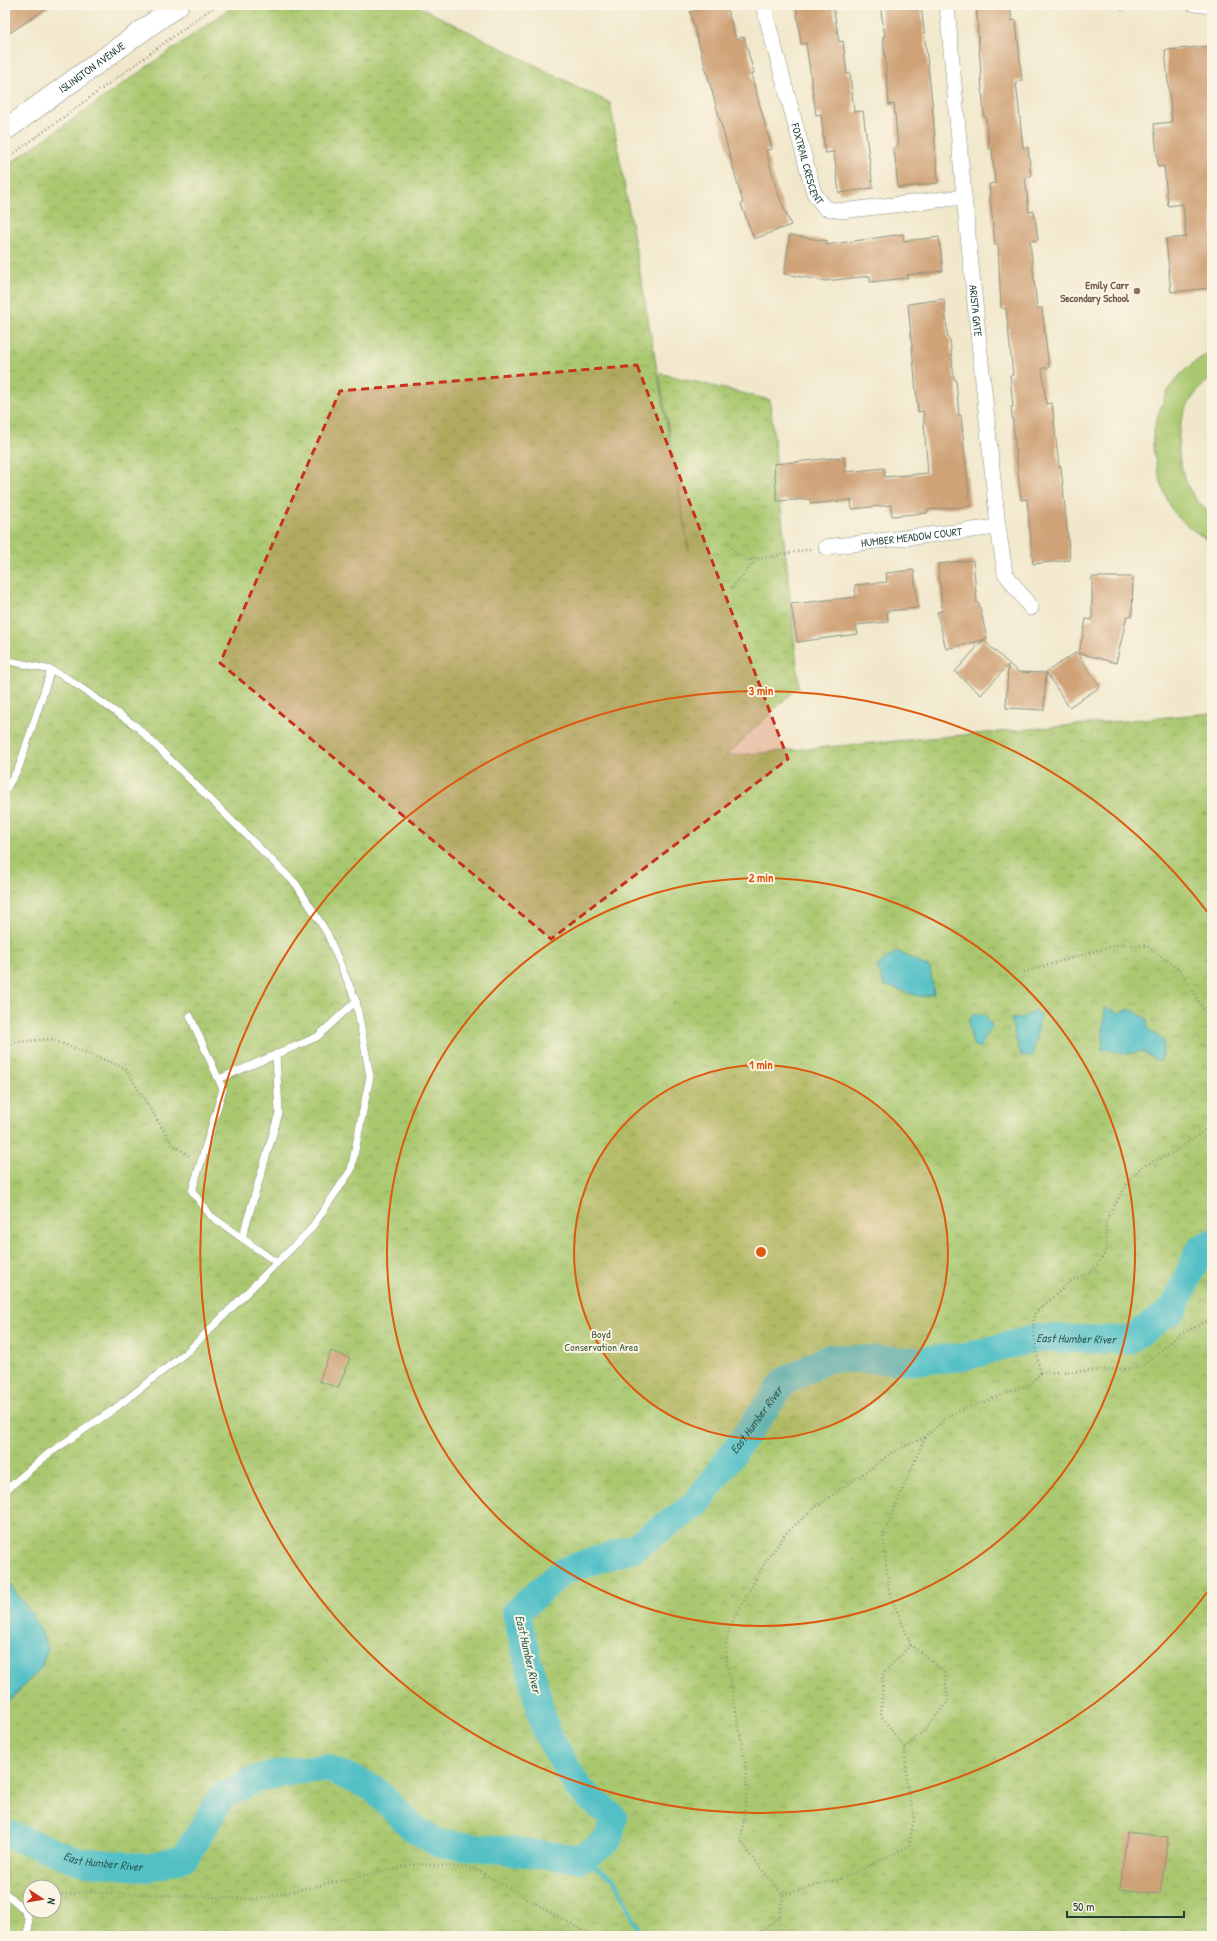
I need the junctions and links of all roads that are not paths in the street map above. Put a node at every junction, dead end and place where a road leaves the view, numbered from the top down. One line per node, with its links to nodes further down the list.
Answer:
1 (178, 5): 7 (main road, ISLINGTON AVENUE)
2 (763, 5): 8 (street, FOXTRAIL CRESCENT)
3 (947, 5): 8 (street, ARISTA GATE)
4 (1185, 5): 5 (lane)
5 (1207, 7): 6 (lane)
6 (1212, 10)
7 (5, 130)
8 (964, 197): 9 (street, ARISTA GATE)
9 (998, 527): 10 (street, HUMBER MEADOW COURT); 11 (street, ARISTA GATE)
10 (826, 547)
11 (1031, 608)
12 (5, 660): 13 (lane)
13 (51, 670): 14 (lane); 15 (lane)
14 (5, 791)
15 (356, 1001): 17 (lane); 20 (lane)
16 (190, 1016): 18 (lane)
17 (276, 1054): 18 (lane); 19 (lane)
18 (219, 1079): 19 (lane)
19 (242, 1238): 20 (lane)
20 (277, 1263): 21 (lane)
21 (5, 1491)
22 (5, 1893): 23 (lane)
23 (28, 1936)

